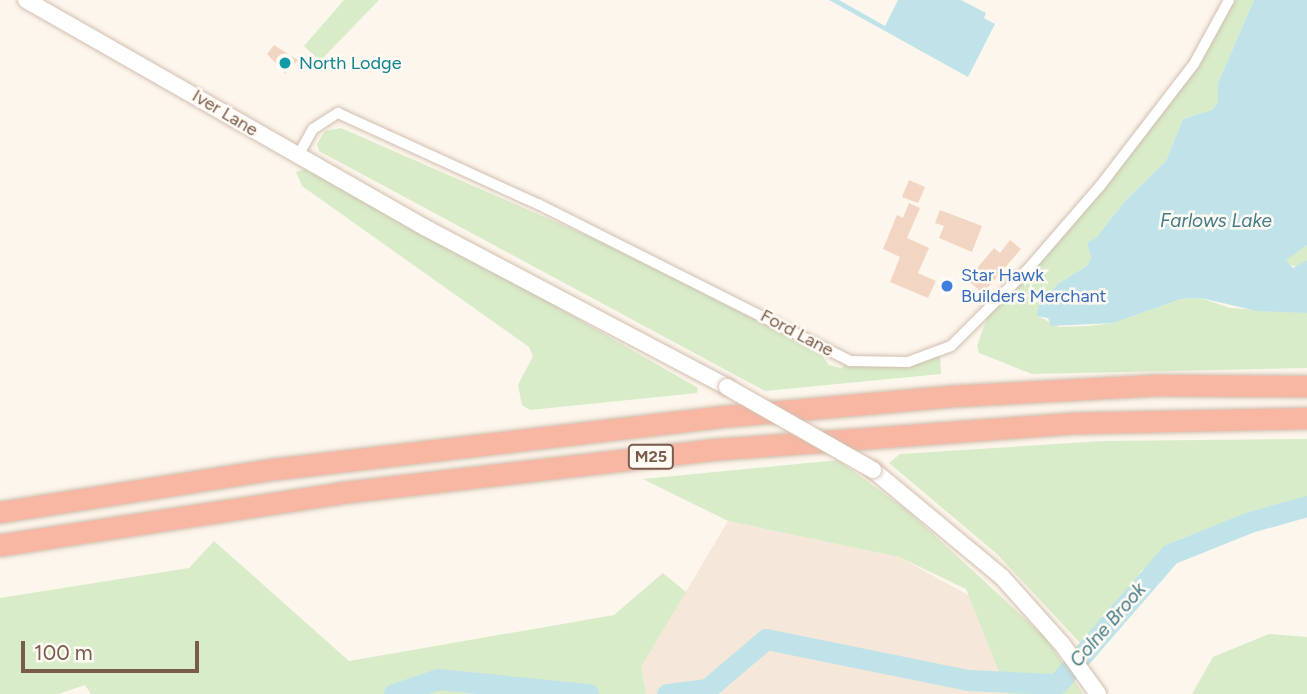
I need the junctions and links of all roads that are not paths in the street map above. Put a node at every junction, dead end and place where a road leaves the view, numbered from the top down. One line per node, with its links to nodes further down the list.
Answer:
1 (26, 0): 3 (main road, Iver Lane)
2 (1229, 0): 3 (street, Ford Lane)
3 (299, 154): 8 (main road, Iver Lane, bridge)
4 (1307, 386): 6 (highway, M25)
5 (1307, 418): 7 (highway, M25)
6 (0, 512)
7 (0, 545)
8 (1096, 692)

